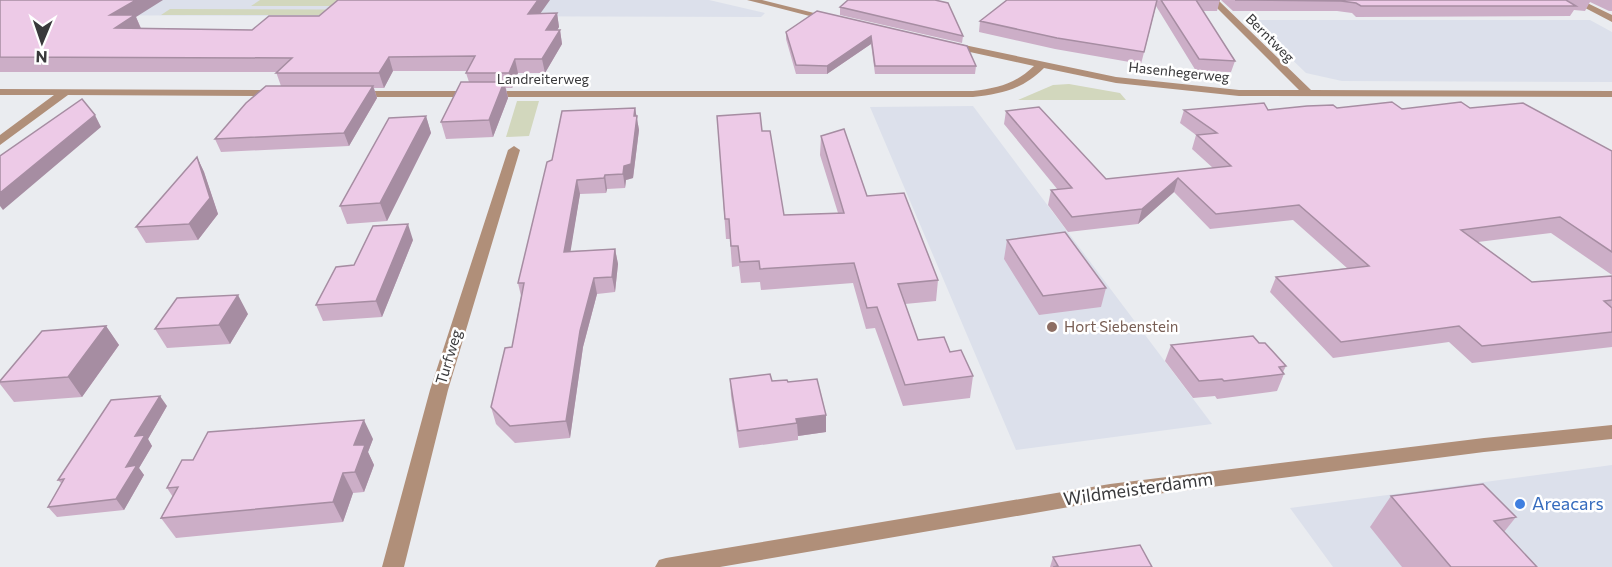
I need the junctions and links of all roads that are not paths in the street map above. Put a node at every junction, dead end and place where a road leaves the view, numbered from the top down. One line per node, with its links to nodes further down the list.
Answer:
1 (751, 0): 4 (street)
2 (1213, 0): 12 (street, Berntweg)
3 (1574, 0): 5 (street)
4 (834, 17)
5 (1612, 19)
6 (940, 43): 7 (street, Hasenhegerweg)
7 (1040, 66): 11 (street, Landreiterweg); 12 (street, Hasenhegerweg)
8 (0, 92): 9 (street)
9 (64, 93): 10 (street); 14 (street)
10 (293, 93)
11 (340, 93)
12 (1309, 94): 13 (street, Hasenhegerweg)
13 (1612, 94)
14 (0, 141)
15 (514, 150): 17 (street, Turfweg)
16 (1612, 432): 18 (street, Wildmeisterdamm)
17 (393, 567)
18 (666, 567)

